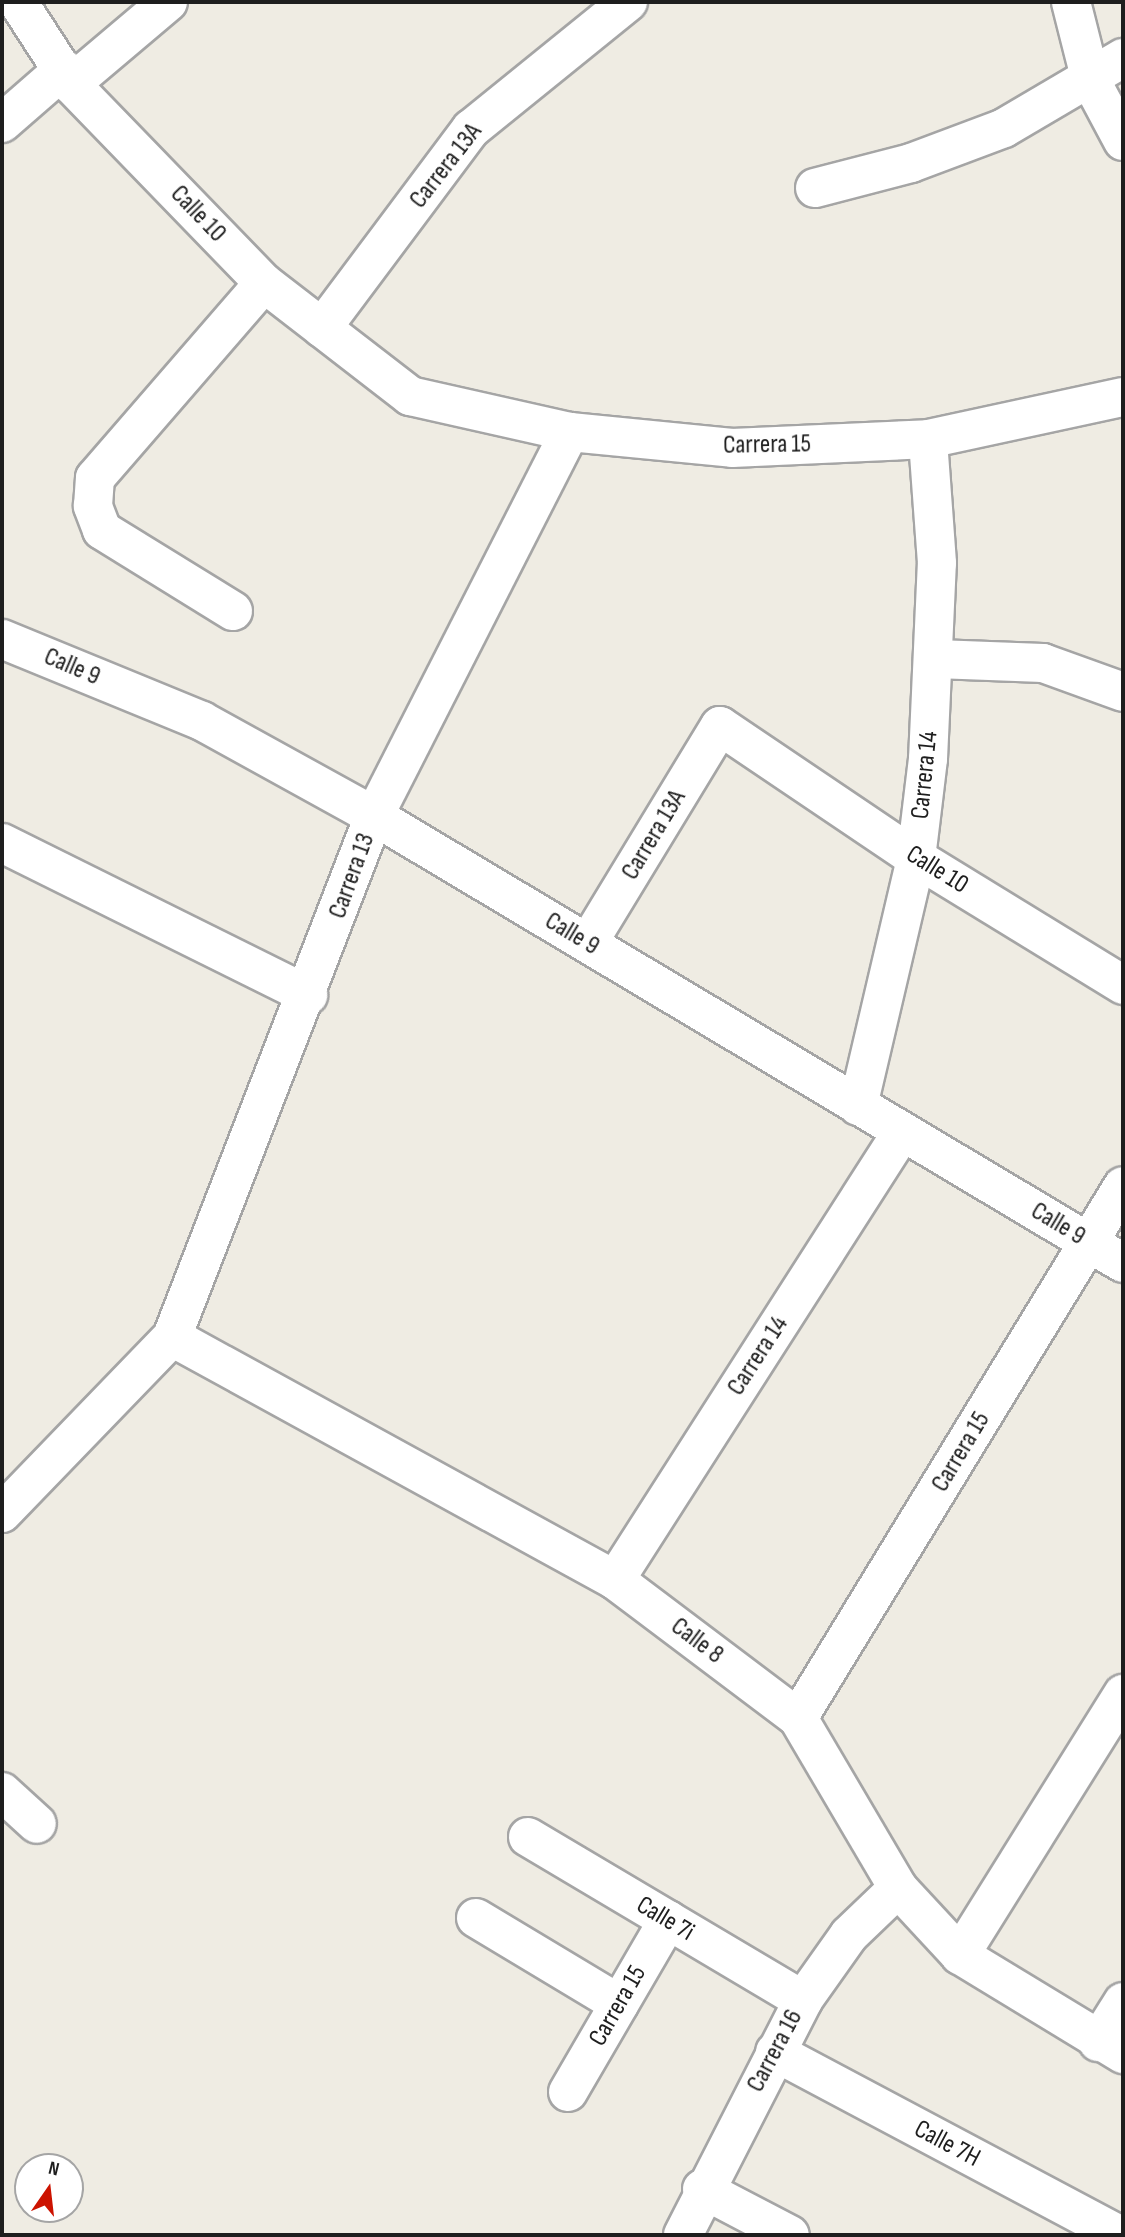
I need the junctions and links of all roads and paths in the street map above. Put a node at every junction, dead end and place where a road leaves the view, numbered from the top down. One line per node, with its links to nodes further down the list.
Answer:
1 (18, 2): 6 (street, Calle 10)
2 (168, 2): 6 (street)
3 (628, 2): 12 (street, Carrera 13A)
4 (1071, 2): 7 (street)
5 (1123, 58): 7 (street)
6 (67, 76): 8 (street); 11 (street, Calle 10)
7 (1091, 81): 9 (street); 10 (street)
8 (2, 123)
9 (1123, 141)
10 (815, 188)
11 (264, 283): 12 (street, Calle 10); 17 (street)
12 (321, 328): 13 (street, Calle 10)
13 (410, 396): 15 (street, Carrera 15)
14 (1123, 397): 16 (street, Carrera 15)
15 (570, 432): 16 (street, Carrera 15); 22 (street, Carrera 13)
16 (928, 439): 19 (street, Carrera 14)
17 (233, 611)
18 (2, 639): 22 (street, Calle 9)
19 (936, 659): 20 (street); 24 (street, Carrera 14)
20 (1123, 692)
21 (720, 726): 24 (street, Calle 10); 25 (street, Carrera 13A)
22 (374, 816): 25 (street, Calle 9); 27 (street, Carrera 13)
23 (2, 843): 27 (street)
24 (916, 858): 26 (street, Calle 10); 28 (street, Carrera 14)
25 (588, 943): 28 (street, Calle 9)
26 (1123, 985)
27 (308, 995): 33 (street, Carrera 13)
28 (858, 1106): 29 (street, Calle 9)
29 (902, 1132): 31 (street, Calle 9); 35 (street, Carrera 14)
30 (1123, 1186): 31 (street, Carrera 15)
31 (1088, 1242): 32 (street, Calle 9); 37 (street, Carrera 15)
32 (1123, 1263)
33 (172, 1337): 34 (street); 35 (street, Calle 8)
34 (2, 1513)
35 (615, 1580): 37 (street, Calle 8)
36 (1123, 1695): 44 (street)
37 (799, 1718): 41 (street, Calle 8)
38 (2, 1792): 39 (street)
39 (37, 1824)
40 (528, 1838): 43 (street, Calle 7i)
41 (898, 1888): 44 (street, Calle 8); 45 (street, Carrera 16)
42 (476, 1918): 47 (street)
43 (668, 1920): 45 (street, Calle 7i); 47 (street, Carrera 15)
44 (960, 1955): 48 (street, Calle 8)
45 (803, 2000): 49 (street, Carrera 16)
46 (1123, 2002): 48 (street)
47 (619, 2004): 50 (street, Carrera 15)
48 (1110, 2048)
49 (775, 2052): 51 (street, Carrera 16); 54 (street, Calle 7H)
50 (568, 2092)
51 (702, 2189): 52 (street, Carrera 16); 53 (street)
52 (684, 2235)
53 (790, 2235)
54 (1119, 2235)

